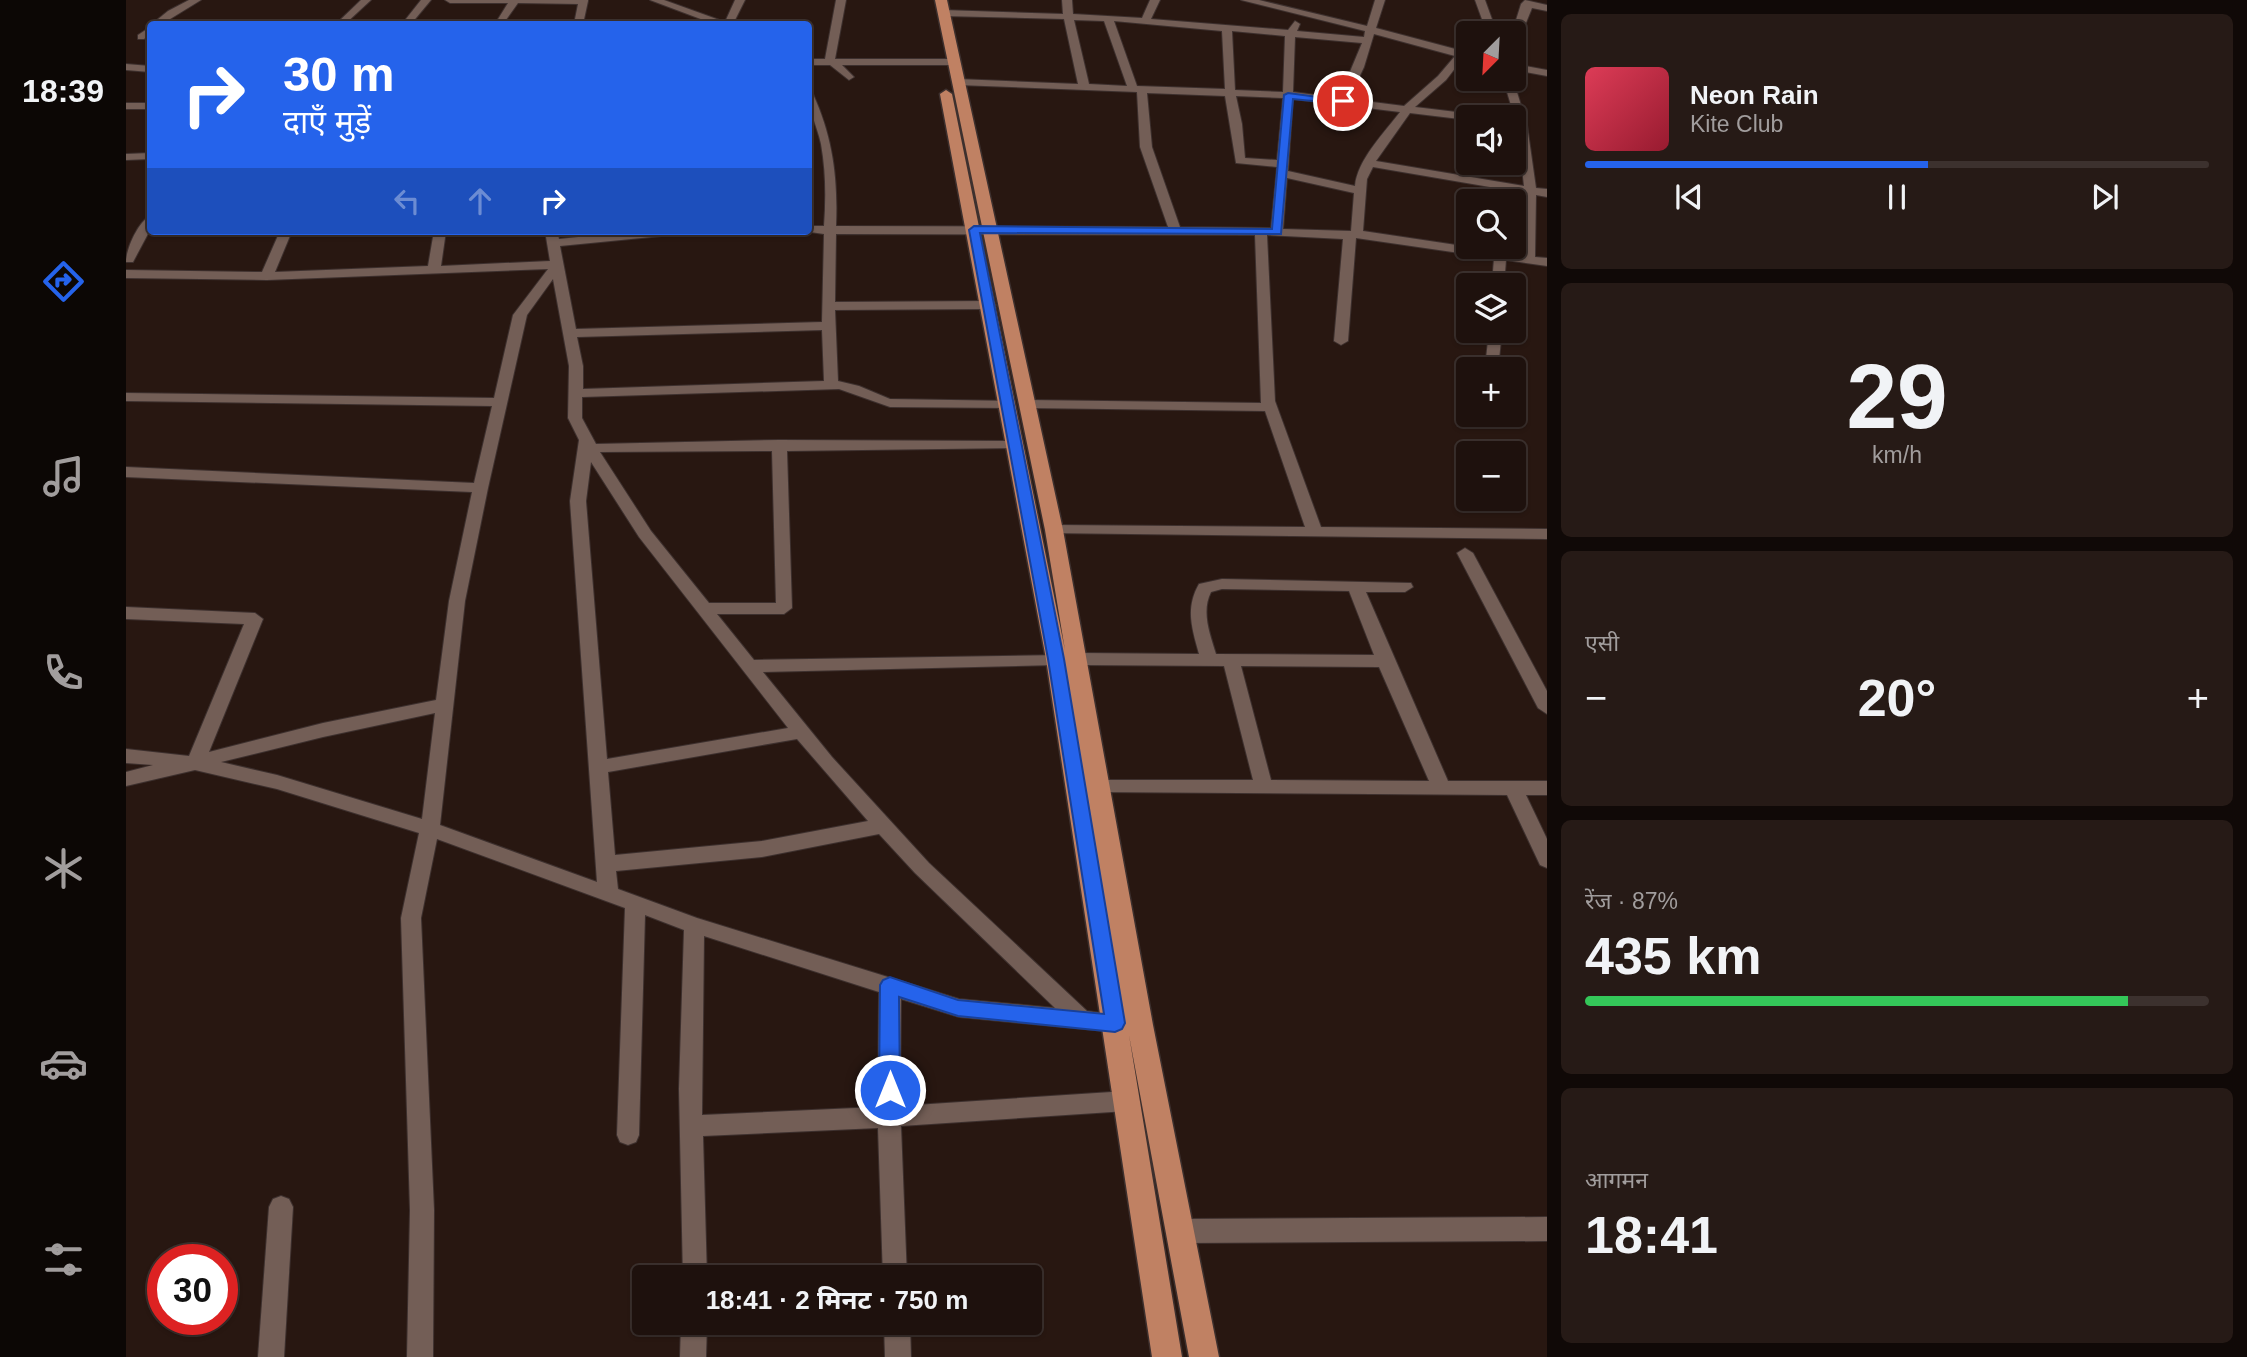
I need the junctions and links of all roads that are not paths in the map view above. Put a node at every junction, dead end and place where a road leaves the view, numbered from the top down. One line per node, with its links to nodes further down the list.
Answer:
1 (196, 0): 22 (street)
2 (366, 0): 23 (street)
3 (425, 0): 24 (street)
4 (450, 0): 15 (street)
5 (583, 0): 15 (street); 26 (street)
6 (655, 0): 27 (street)
7 (740, 0): 28 (street)
8 (841, 0): 38 (street)
9 (1067, 0): 20 (street)
10 (1155, 0): 29 (street)
11 (1246, 0): 19 (street)
12 (1317, 0): 19 (street)
13 (1380, 0): 35 (street)
14 (1480, 0): 30 (street)
15 (514, 2): 25 (street)
16 (1528, 2): 18 (street); 31 (street)
17 (937, 4): 20 (street); 43 (main road)
18 (1547, 8)
19 (1304, 12): 34 (street); 35 (street)
20 (1068, 16): 21 (street); 47 (street)
21 (1108, 18): 29 (street); 48 (street)
22 (161, 21)
23 (343, 21)
24 (408, 21)
25 (501, 21)
26 (580, 21)
27 (714, 21)
28 (730, 21)
29 (1145, 21): 32 (street)
30 (1488, 21)
31 (1521, 21)
32 (1227, 26): 34 (street); 49 (street)
33 (147, 32): 36 (street)
34 (1292, 33): 35 (street); 50 (street)
35 (1367, 35): 37 (street); 51 (street)
36 (141, 37)
37 (1456, 50)
38 (830, 60): 39 (street); 43 (street); 46 (street)
39 (812, 62)
40 (1456, 63): 55 (street)
41 (126, 67): 42 (street)
42 (147, 69)
43 (951, 69): 47 (street); 68 (main road)
44 (1526, 69): 45 (street)
45 (1547, 73)
46 (849, 77)
47 (1084, 86): 48 (street)
48 (1138, 89): 49 (street); 69 (street)
49 (1230, 93): 50 (street); 61 (street)
50 (1288, 95): 51 (street); 61 (street)
51 (1343, 101): 55 (street)
52 (812, 102): 66 (street)
53 (126, 106): 54 (street)
54 (147, 106)
55 (1408, 108): 56 (street); 60 (street)
56 (1456, 115)
57 (1526, 140): 63 (street)
58 (147, 156): 59 (street)
59 (126, 157)
60 (1370, 163): 62 (street); 63 (street)
61 (1281, 168): 62 (street); 71 (street)
62 (1362, 191): 72 (street)
63 (1533, 191): 64 (street); 79 (street)
64 (1547, 193)
65 (147, 225): 81 (street)
66 (830, 229): 67 (street); 68 (street); 86 (street)
67 (812, 230)
68 (982, 230): 69 (street); 85 (main road); 94 (main road)
69 (1175, 230): 70 (street)
70 (1261, 231): 71 (street); 95 (street)
71 (1277, 232): 72 (street)
72 (1353, 234): 77 (street); 89 (street)
73 (284, 235): 84 (street)
74 (439, 235): 83 (street)
75 (592, 235): 76 (street)
76 (552, 237): 82 (street)
77 (1456, 249)
78 (1522, 259): 79 (street)
79 (1529, 260): 80 (street)
80 (1547, 262)
81 (127, 265): 84 (street)
82 (557, 265): 83 (street); 88 (street); 93 (street)
83 (433, 270): 84 (street)
84 (267, 276)
85 (989, 305): 86 (street); 94 (main road)
86 (829, 306): 87 (street)
87 (830, 326): 88 (street); 90 (street)
88 (571, 333): 91 (street)
89 (1341, 341)
90 (831, 385): 91 (street); 94 (street)
91 (576, 393): 96 (street)
92 (126, 397): 93 (street)
93 (502, 402): 100 (street)
94 (1018, 404): 95 (street); 98 (main road); 101 (main road)
95 (1270, 407): 102 (street)
96 (588, 444): 97 (street); 107 (street); 120 (street)
97 (779, 444): 98 (street); 107 (street)
98 (1016, 444): 109 (main road)
99 (126, 472): 100 (street)
100 (480, 488): 115 (street)
101 (1054, 530): 102 (street); 110 (main road)
102 (1315, 532): 103 (street)
103 (1547, 534)
104 (1465, 553): 116 (street)
105 (1355, 586): 106 (street); 111 (street); 113 (street)
106 (1405, 587)
107 (704, 608): 114 (street)
108 (126, 613): 119 (street)
109 (1056, 659): 114 (street); 136 (main road)
110 (1078, 659): 111 (street); 122 (main road)
111 (1209, 660): 112 (street)
112 (1231, 660): 113 (street); 123 (street)
113 (1385, 661): 124 (street)
114 (749, 666): 117 (street)
115 (445, 705): 119 (street); 128 (street)
116 (1547, 708)
117 (801, 732): 120 (street); 127 (street)
118 (126, 756): 119 (street)
119 (195, 763): 121 (street); 128 (street)
120 (600, 767): 130 (street)
121 (126, 779)
122 (1099, 787): 123 (street); 143 (main road)
123 (1265, 788): 124 (street)
124 (1442, 788): 125 (street)
125 (1513, 788): 126 (street); 129 (street)
126 (1547, 788)
127 (883, 826): 130 (street); 135 (street)
128 (430, 829): 131 (street); 149 (street)
129 (1547, 860)
130 (606, 864): 131 (street)
131 (608, 893): 132 (street)
132 (635, 903): 133 (street); 140 (street)
133 (694, 925): 134 (street); 139 (street)
134 (890, 985): 135 (street); 138 (street)
135 (1083, 1021): 136 (street)
136 (1115, 1023): 137 (main road)
137 (1127, 1101): 138 (street); 152 (main road)
138 (889, 1117): 139 (street); 145 (street)
139 (691, 1126): 144 (street)
140 (628, 1135)
141 (281, 1207): 148 (street)
142 (1547, 1229): 143 (street)
143 (1181, 1231): 153 (main road)
144 (695, 1265)
145 (895, 1265)
146 (694, 1335): 150 (street)
147 (897, 1335): 151 (street)
148 (271, 1357)
149 (420, 1357)
150 (693, 1357)
151 (898, 1357)
152 (1167, 1357)
153 (1204, 1357)

